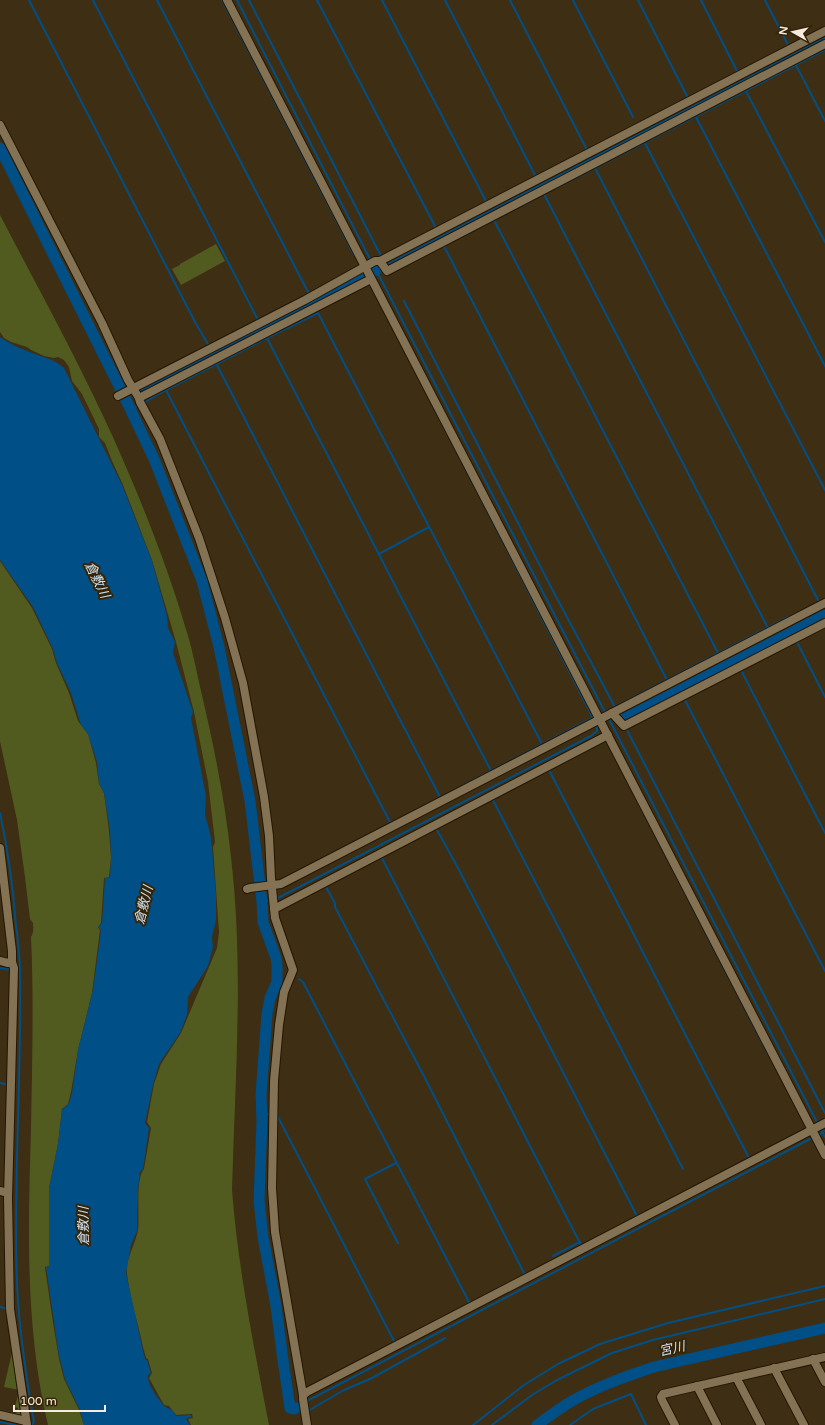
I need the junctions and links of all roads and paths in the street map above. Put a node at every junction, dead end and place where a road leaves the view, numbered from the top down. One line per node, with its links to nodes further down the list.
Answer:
1 (227, 0): 5 (street)
2 (825, 31): 5 (street)
3 (825, 44): 5 (street)
4 (0, 125): 7 (street)
5 (373, 263): 6 (street); 7 (street)
6 (371, 279): 9 (street); 12 (street)
7 (130, 389): 8 (street); 9 (street)
8 (118, 396)
9 (140, 402): 16 (street)
10 (825, 603): 12 (street)
11 (825, 623): 12 (street)
12 (606, 716): 13 (street); 16 (street)
13 (608, 735): 18 (street); 21 (street)
14 (0, 848): 15 (street)
15 (0, 851): 20 (street)
16 (271, 886): 17 (street); 18 (street)
17 (250, 888)
18 (274, 903): 30 (street)
19 (0, 961): 20 (street)
20 (13, 967): 23 (street)
21 (819, 1126): 22 (street); 30 (street)
22 (825, 1154)
23 (6, 1195): 32 (street)
24 (825, 1356): 25 (street)
25 (813, 1359): 26 (street); 28 (street)
26 (774, 1368): 27 (street); 37 (street)
27 (736, 1377): 29 (street); 36 (street)
28 (825, 1382)
29 (697, 1386): 34 (street); 35 (street)
30 (303, 1395): 33 (street)
31 (0, 1415): 32 (street)
32 (26, 1424)
33 (307, 1425)
34 (675, 1425)
35 (717, 1425)
36 (760, 1425)
37 (804, 1425)

